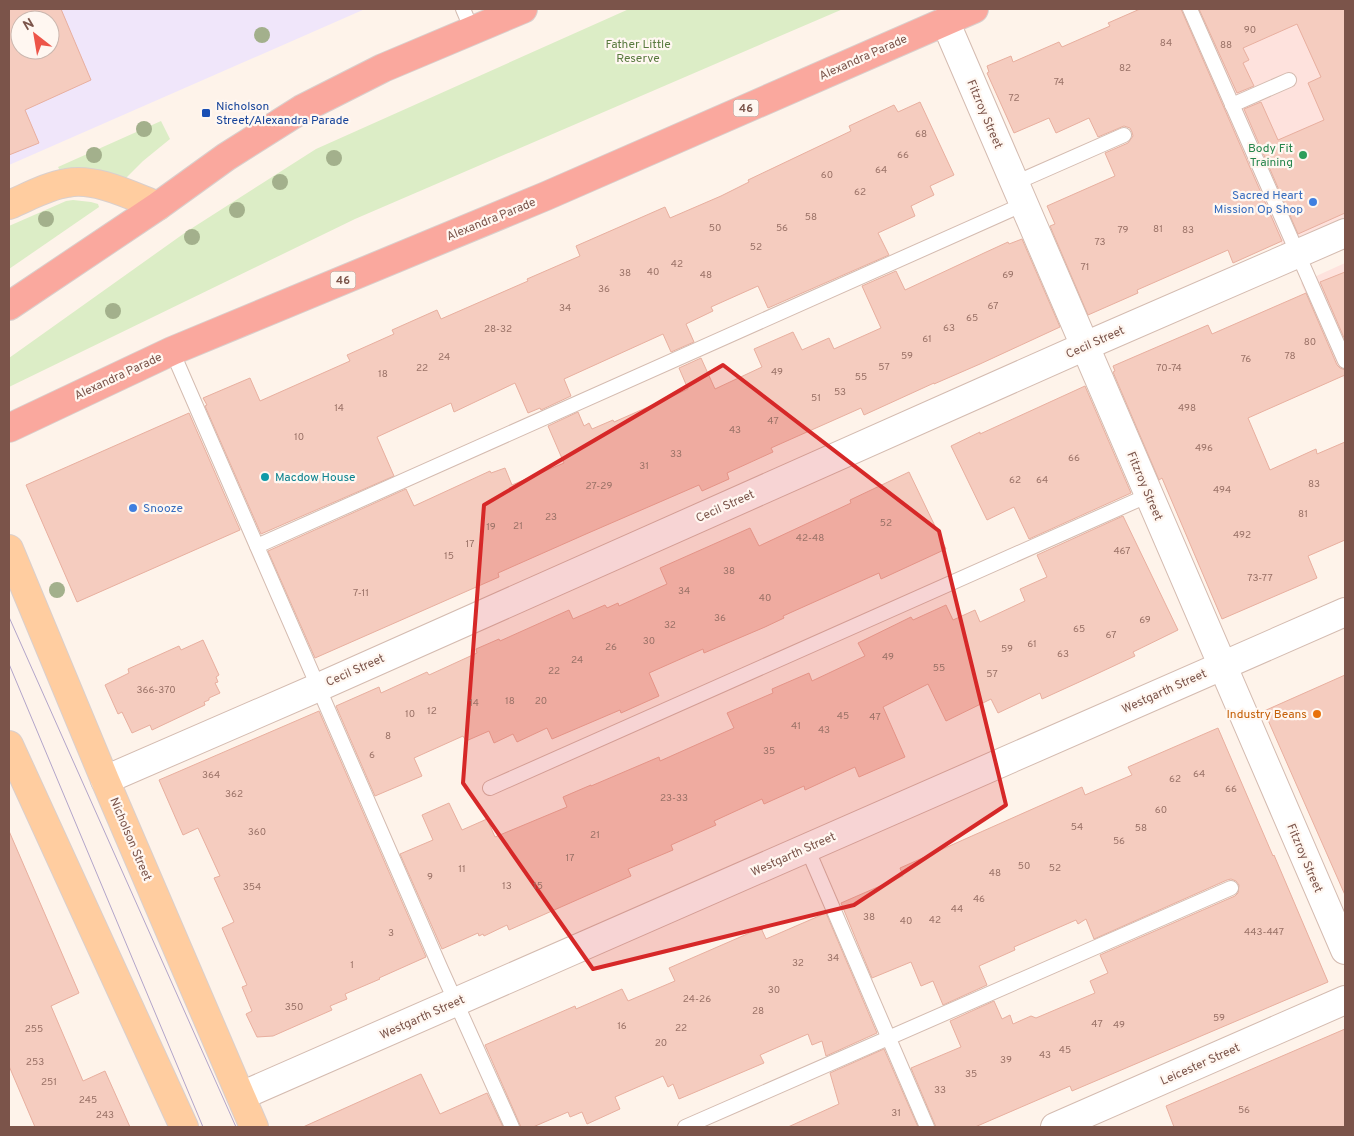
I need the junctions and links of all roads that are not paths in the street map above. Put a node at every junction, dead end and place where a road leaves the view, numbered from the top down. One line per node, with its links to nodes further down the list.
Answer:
1 (523, 9): 4 (highway)
2 (974, 9): 5 (highway, Alexandra Parade / 46)
3 (1190, 9): 7 (lane)
4 (468, 20): 11 (highway)
5 (945, 21): 9 (street, Fitzroy Street); 16 (highway, Alexandra Parade / 46)
6 (1289, 80): 7 (lane)
7 (1232, 105): 13 (lane)
8 (1124, 135): 9 (lane)
9 (1019, 194): 15 (street, Fitzroy Street); 20 (lane)
10 (9, 205): 11 (main road)
11 (158, 206): 14 (highway)
12 (1345, 234): 13 (street, Cecil Street)
13 (1298, 254): 15 (street, Cecil Street); 17 (lane)
14 (9, 306)
15 (1086, 346): 19 (street, Fitzroy Street); 24 (street, Cecil Street)
16 (172, 351): 18 (highway, Alexandra Parade / 46); 20 (lane)
17 (1345, 361)
18 (9, 428)
19 (1150, 495): 23 (street, Fitzroy Street); 27 (lane)
20 (257, 546): 24 (lane)
21 (9, 549): 26 (main road, Nicholson Street)
22 (1345, 612): 23 (street, Westgarth Street)
23 (1223, 665): 28 (street, Westgarth Street); 30 (street, Fitzroy Street)
24 (318, 687): 26 (street, Cecil Street); 32 (lane)
25 (9, 745): 35 (main road)
26 (105, 780): 34 (main road, Nicholson Street)
27 (490, 788)
28 (806, 848): 32 (street, Westgarth Street); 33 (lane)
29 (1232, 888): 33 (lane)
30 (1345, 950)
31 (1345, 1000): 40 (street, Leicester Street)
32 (456, 1002): 34 (street, Westgarth Street); 37 (lane)
33 (889, 1039): 38 (lane); 39 (lane)
34 (241, 1096): 36 (main road, Nicholson Street)
35 (184, 1127)
36 (254, 1127)
37 (512, 1127)
38 (685, 1127)
39 (927, 1127)
40 (1055, 1127)

